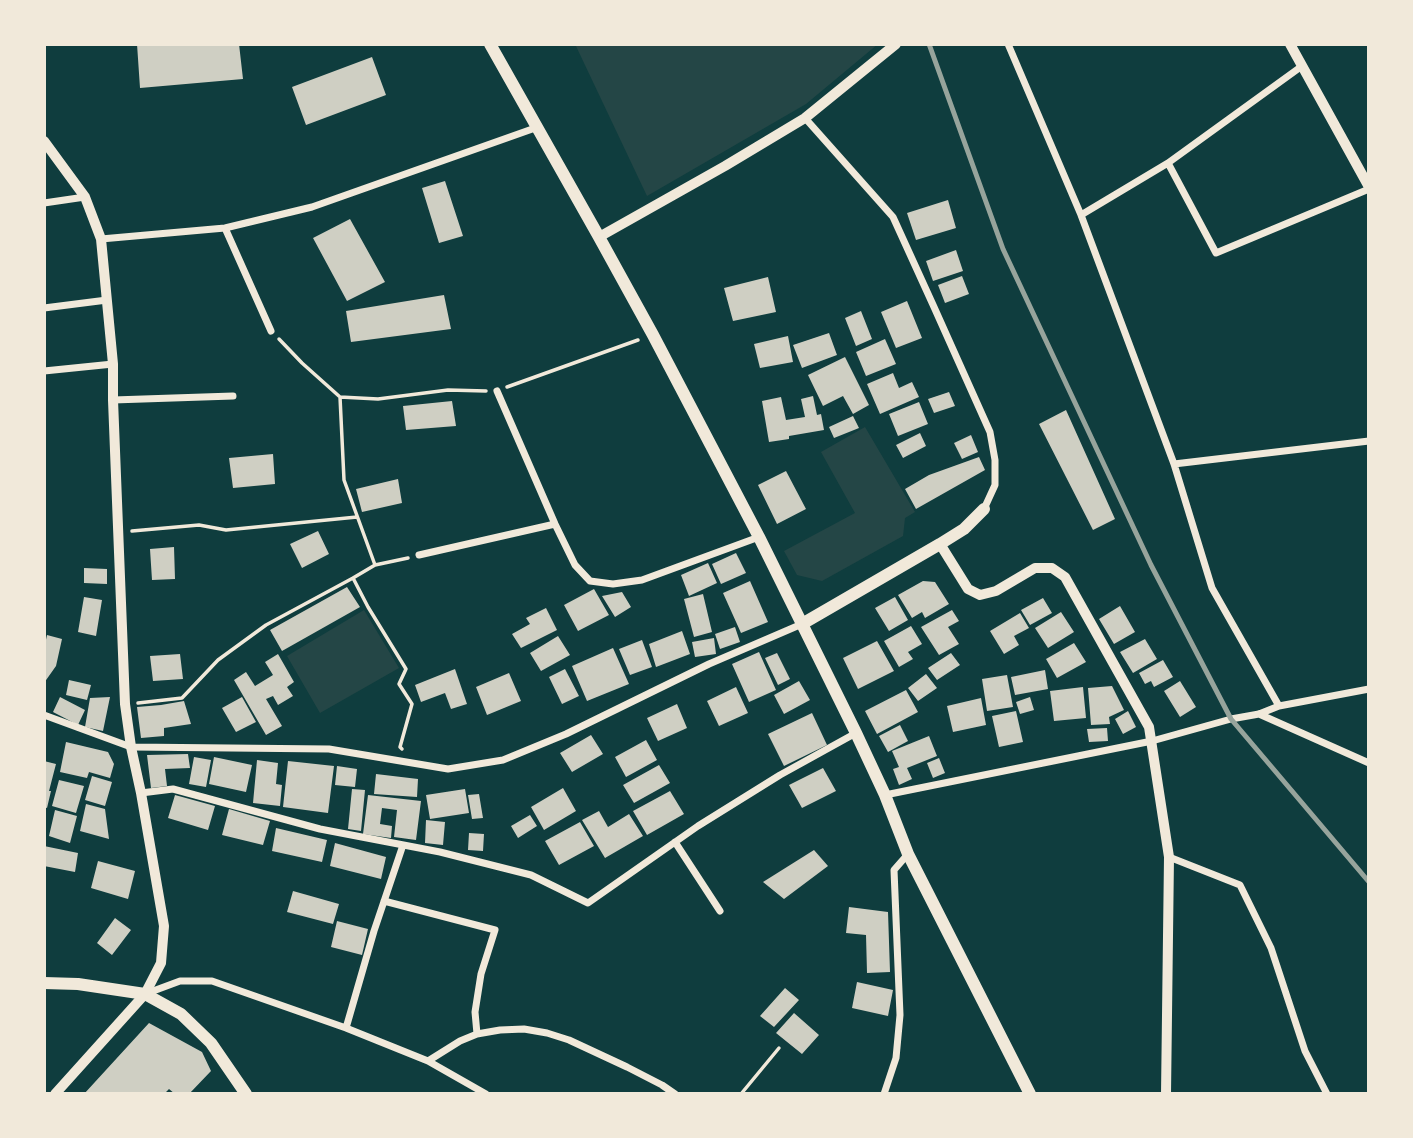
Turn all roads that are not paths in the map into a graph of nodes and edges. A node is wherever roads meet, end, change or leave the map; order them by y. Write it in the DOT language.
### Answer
graph roads {
  1 [pos="489,44"];
  2 [pos="896,44"];
  3 [pos="1008,44"];
  4 [pos="1290,44"];
  5 [pos="1302,66"];
  6 [pos="805,118"];
  7 [pos="538,127"];
  8 [pos="44,141"];
  9 [pos="1168,163"];
  10 [pos="1369,188"];
  11 [pos="85,197"];
  12 [pos="44,203"];
  13 [pos="1081,215"];
  14 [pos="225,228"];
  15 [pos="599,237"];
  16 [pos="101,239"];
  17 [pos="107,300"];
  18 [pos="44,308"];
  19 [pos="271,331"];
  20 [pos="113,364"];
  21 [pos="44,371"];
  22 [pos="497,391"];
  23 [pos="233,396"];
  24 [pos="113,400"];
  25 [pos="1369,441"];
  26 [pos="1174,464"];
  27 [pos="984,509"];
  28 [pos="555,524"];
  29 [pos="759,537"];
  30 [pos="940,544"];
  31 [pos="419,555"];
  32 [pos="803,624"];
  33 [pos="1369,689"];
  34 [pos="1279,706"];
  35 [pos="1259,714"];
  36 [pos="44,715"];
  37 [pos="856,733"];
  38 [pos="1152,740"];
  39 [pos="131,747"];
  40 [pos="1369,763"];
  41 [pos="141,793"];
  42 [pos="885,795"];
  43 [pos="675,842"];
  44 [pos="403,845"];
  45 [pos="908,854"];
  46 [pos="1169,857"];
  47 [pos="384,901"];
  48 [pos="720,911"];
  49 [pos="44,984"];
  50 [pos="145,995"];
  51 [pos="346,1028"];
  52 [pos="477,1034"];
  53 [pos="428,1061"];
  54 [pos="55,1094"];
  55 [pos="246,1094"];
  56 [pos="486,1094"];
  57 [pos="675,1094"];
  58 [pos="884,1094"];
  59 [pos="1030,1094"];
  60 [pos="1166,1094"];
  61 [pos="1327,1094"];
  1 -- 7 [label="main road"];
  2 -- 6 [label="street"];
  3 -- 13 [label="street"];
  4 -- 5 [label="street"];
  5 -- 9 [label="street"];
  5 -- 10 [label="street"];
  6 -- 15 [label="street"];
  6 -- 27 [label="street"];
  7 -- 14 [label="street"];
  7 -- 15 [label="main road"];
  8 -- 11 [label="street"];
  9 -- 10 [label="street"];
  9 -- 13 [label="street"];
  11 -- 12 [label="street"];
  11 -- 16 [label="street"];
  13 -- 26 [label="street"];
  14 -- 16 [label="street"];
  14 -- 19 [label="street"];
  15 -- 29 [label="main road"];
  16 -- 17 [label="street"];
  17 -- 18 [label="street"];
  17 -- 20 [label="street"];
  20 -- 21 [label="street"];
  20 -- 24 [label="street"];
  22 -- 28 [label="street"];
  23 -- 24 [label="street"];
  24 -- 39 [label="street"];
  25 -- 26 [label="street"];
  26 -- 34 [label="street"];
  27 -- 30 [label="main road"];
  28 -- 29 [label="street"];
  28 -- 31 [label="street"];
  29 -- 32 [label="main road"];
  30 -- 32 [label="main road"];
  30 -- 38 [label="street"];
  32 -- 37 [label="main road"];
  32 -- 39 [label="street"];
  33 -- 34 [label="street"];
  34 -- 35 [label="street"];
  35 -- 38 [label="street"];
  35 -- 40 [label="street"];
  36 -- 39 [label="street"];
  37 -- 42 [label="main road"];
  37 -- 43 [label="street"];
  38 -- 42 [label="street"];
  38 -- 46 [label="street"];
  39 -- 41 [label="street"];
  41 -- 44 [label="street"];
  41 -- 50 [label="street"];
  42 -- 45 [label="main road"];
  43 -- 44 [label="street"];
  43 -- 48 [label="street"];
  44 -- 47 [label="street"];
  45 -- 58 [label="street"];
  45 -- 59 [label="main road"];
  46 -- 60 [label="street"];
  46 -- 61 [label="street"];
  47 -- 51 [label="street"];
  47 -- 52 [label="street"];
  49 -- 50 [label="main road"];
  50 -- 51 [label="street"];
  50 -- 54 [label="street"];
  50 -- 55 [label="main road"];
  51 -- 53 [label="street"];
  52 -- 53 [label="street"];
  52 -- 57 [label="street"];
  53 -- 56 [label="street"];
}
